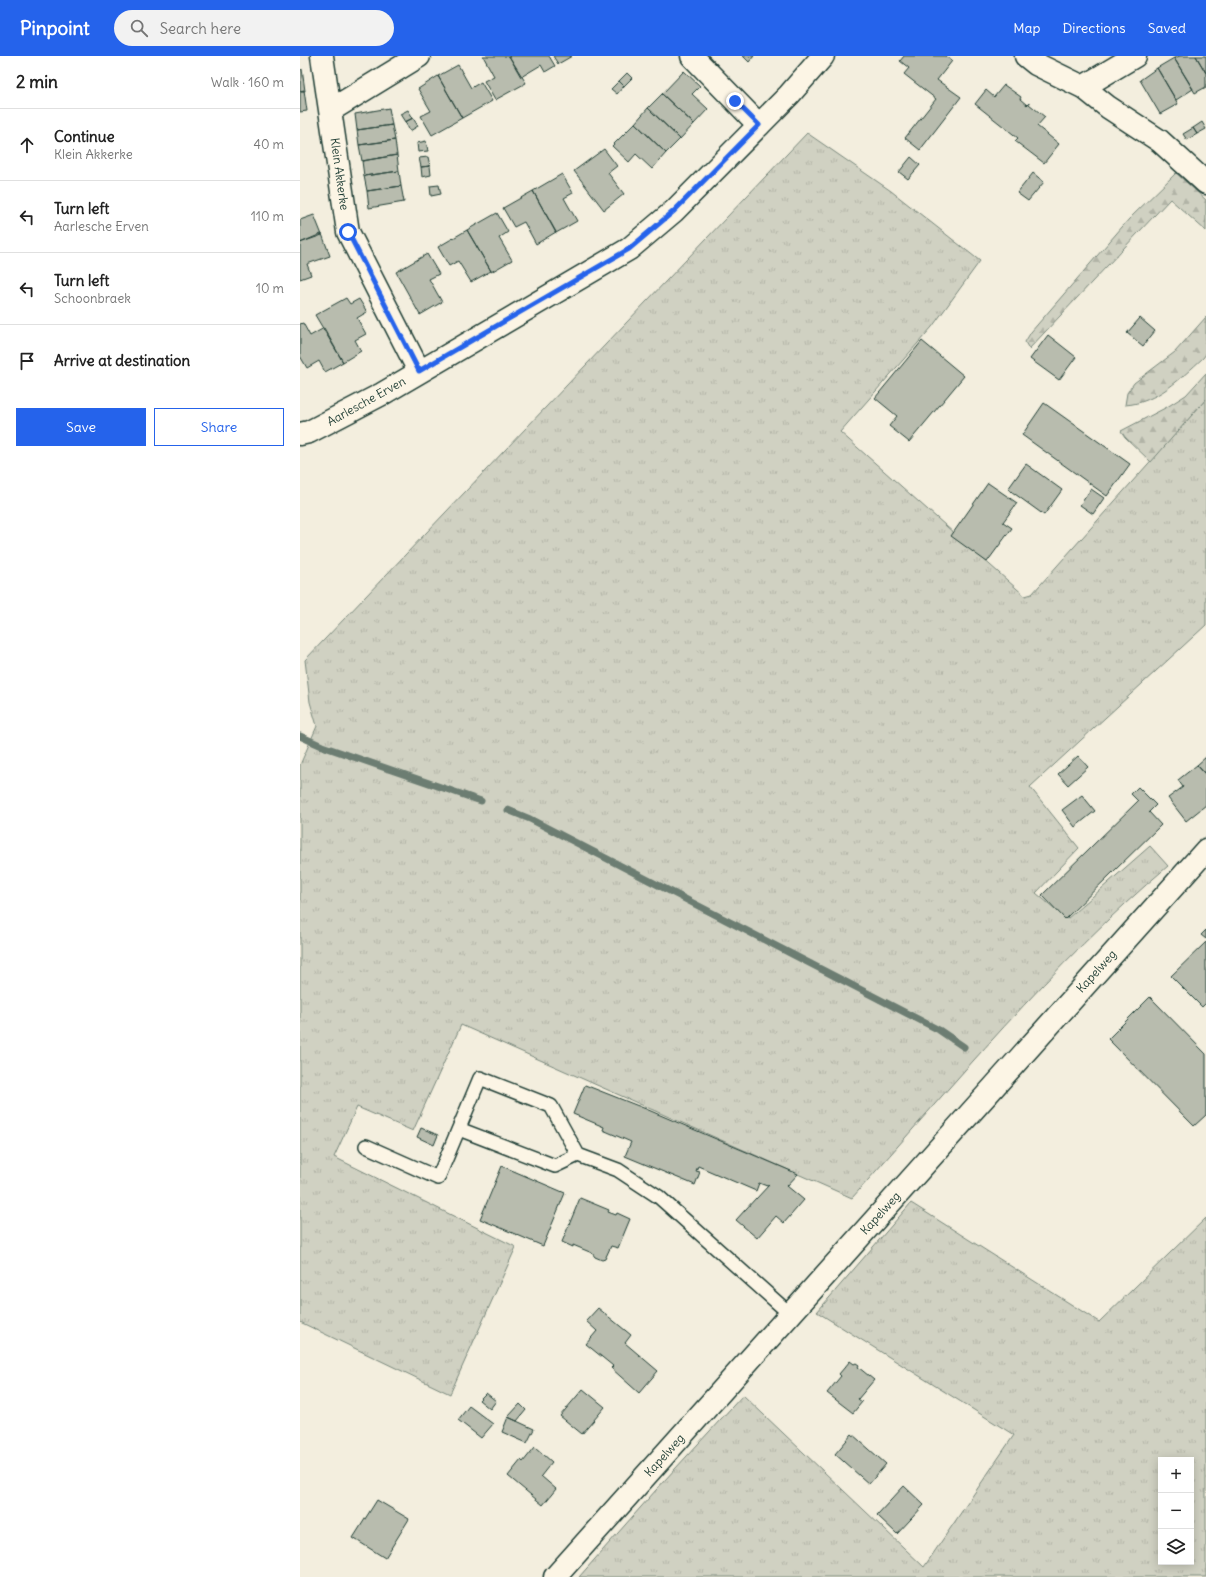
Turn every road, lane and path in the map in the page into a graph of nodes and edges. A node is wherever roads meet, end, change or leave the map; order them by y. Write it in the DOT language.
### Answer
graph roads {
  1 [pos="322,56"];
  2 [pos="419,56"];
  3 [pos="692,56"];
  4 [pos="823,56"];
  5 [pos="1026,56"];
  6 [pos="1122,59"];
  7 [pos="1083,87"];
  8 [pos="331,110"];
  9 [pos="759,125"];
  10 [pos="1206,183"];
  11 [pos="419,371"];
  12 [pos="300,434"];
  13 [pos="1206,850"];
  14 [pos="459,1129"];
  15 [pos="366,1146"];
  16 [pos="578,1155"];
  17 [pos="790,1314"];
  18 [pos="555,1577"];
  1 -- 8 [label="street, Klein Akkerke"];
  2 -- 8 [label="street"];
  3 -- 9 [label="street"];
  4 -- 9 [label="street, Aarlesche Erven"];
  5 -- 7 [label="street"];
  6 -- 7 [label="street"];
  7 -- 10 [label="street"];
  8 -- 11 [label="street, Klein Akkerke"];
  9 -- 11 [label="street, Aarlesche Erven"];
  11 -- 12 [label="street, Aarlesche Erven"];
  13 -- 17 [label="street, Kapelweg"];
  14 -- 15 [label="lane"];
  14 -- 16 [label="lane"];
  14 -- 16 [label="lane"];
  16 -- 17 [label="lane"];
  17 -- 18 [label="street, Kapelweg"];
}
